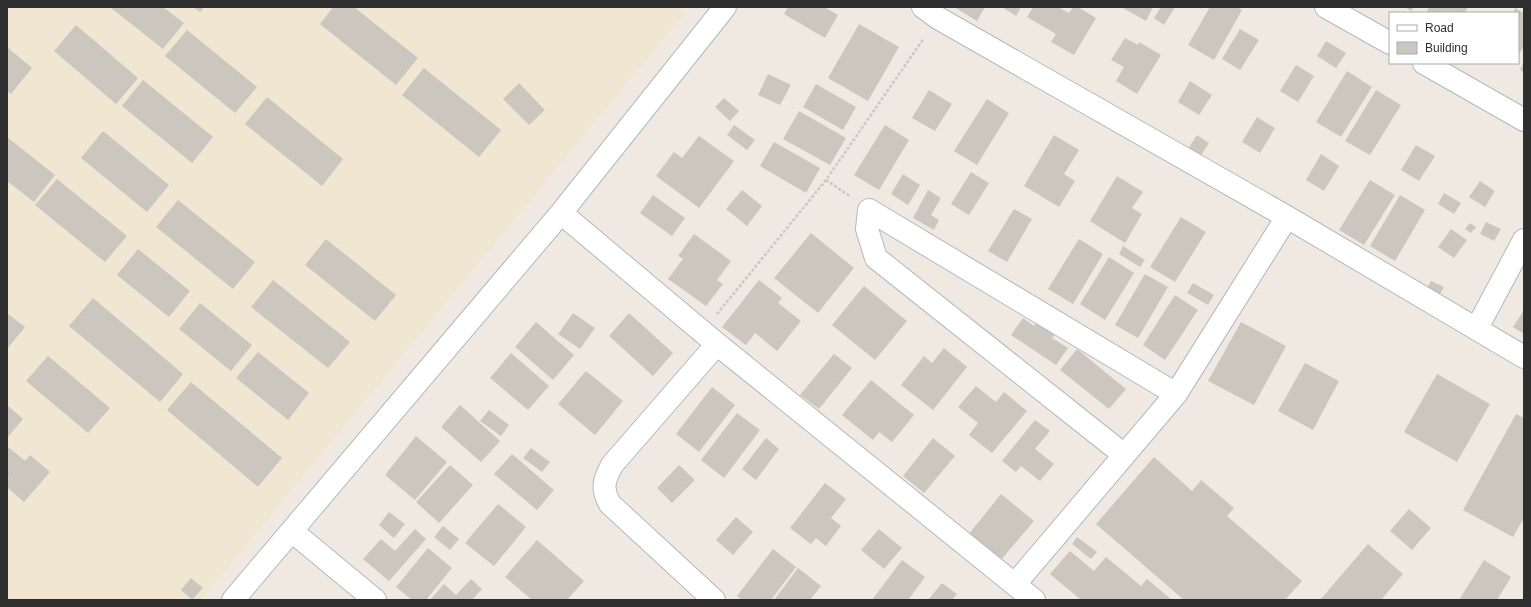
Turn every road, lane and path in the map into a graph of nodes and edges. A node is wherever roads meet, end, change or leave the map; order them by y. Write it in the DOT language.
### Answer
graph roads {
  1 [pos="725,7"];
  2 [pos="1326,7"];
  3 [pos="931,12"];
  4 [pos="1389,43"];
  5 [pos="1426,64"];
  6 [pos="1524,120"];
  7 [pos="826,180"];
  8 [pos="869,210"];
  9 [pos="561,213"];
  10 [pos="1287,217"];
  11 [pos="1524,240"];
  12 [pos="1477,328"];
  13 [pos="710,338"];
  14 [pos="1524,357"];
  15 [pos="1176,394"];
  16 [pos="1123,454"];
  17 [pos="293,532"];
  18 [pos="1014,584"];
  19 [pos="233,600"];
  20 [pos="375,600"];
  21 [pos="714,600"];
  22 [pos="1034,600"];
  1 -- 9 [label="street"];
  2 -- 4 [label="street"];
  3 -- 7 [label="path"];
  3 -- 10 [label="street"];
  5 -- 6 [label="street"];
  7 -- 8 [label="path"];
  7 -- 13 [label="path"];
  8 -- 15 [label="street"];
  8 -- 16 [label="street"];
  9 -- 13 [label="street"];
  9 -- 17 [label="street"];
  10 -- 12 [label="street"];
  10 -- 15 [label="street"];
  11 -- 12 [label="street"];
  12 -- 14 [label="street"];
  13 -- 18 [label="street"];
  13 -- 21 [label="street"];
  15 -- 16 [label="street"];
  16 -- 18 [label="street"];
  17 -- 19 [label="street"];
  17 -- 20 [label="street"];
  18 -- 22 [label="street"];
}
